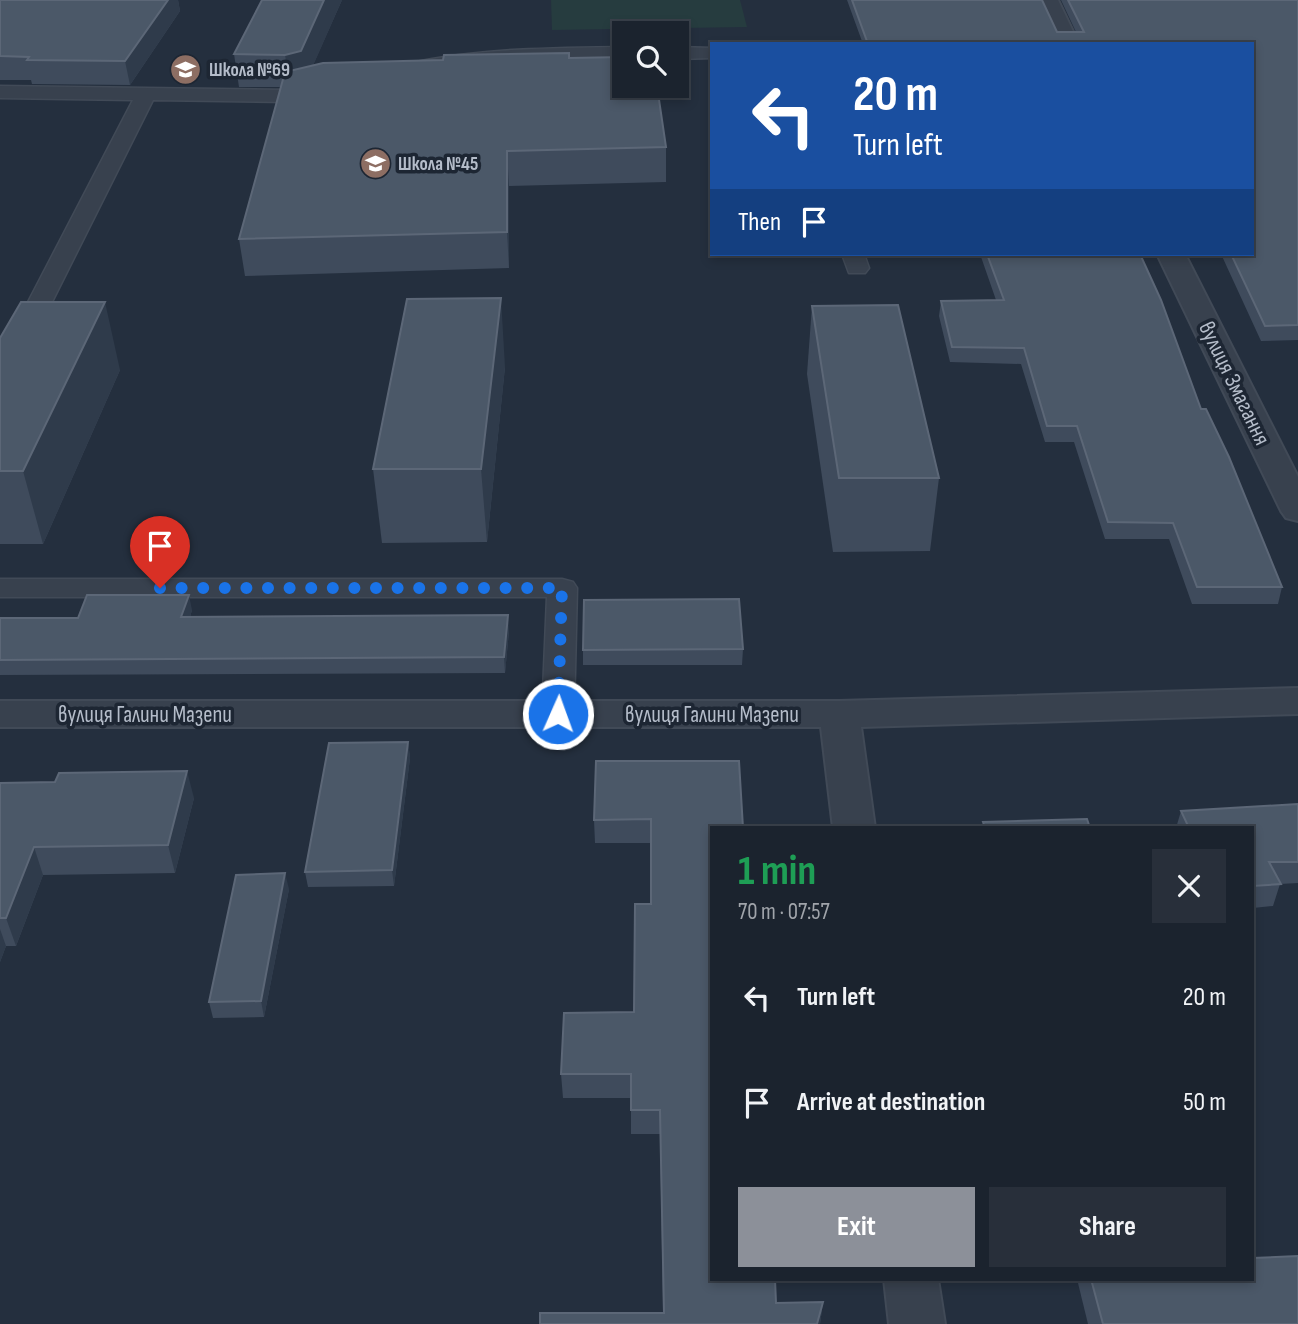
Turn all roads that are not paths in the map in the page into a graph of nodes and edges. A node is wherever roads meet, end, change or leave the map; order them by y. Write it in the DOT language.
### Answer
graph roads {
  1 [pos="1047,0"];
  2 [pos="1067,42"];
  3 [pos="710,52"];
  4 [pos="612,53"];
  5 [pos="689,53"];
  6 [pos="384,75"];
  7 [pos="331,88"];
  8 [pos="0,92"];
  9 [pos="146,94"];
  10 [pos="1172,256"];
  11 [pos="0,380"];
  12 [pos="1298,511"];
  13 [pos="0,588"];
  14 [pos="1298,701"];
  15 [pos="0,714"];
  16 [pos="558,714"];
  17 [pos="839,714"];
  18 [pos="853,826"];
  19 [pos="911,1281"];
  20 [pos="917,1324"];
  1 -- 2 [label="street"];
  3 -- 5 [label="lane"];
  4 -- 6 [label="lane"];
  7 -- 9 [label="lane"];
  8 -- 9 [label="lane"];
  9 -- 11 [label="lane"];
  10 -- 12 [label="street, вулиця Змагання"];
  13 -- 16 [label="lane"];
  14 -- 17 [label="street, вулиця Галини Мазепи"];
  15 -- 16 [label="street, вулиця Галини Мазепи"];
  16 -- 17 [label="street, вулиця Галини Мазепи"];
  17 -- 18 [label="street"];
  19 -- 20 [label="street"];
}
